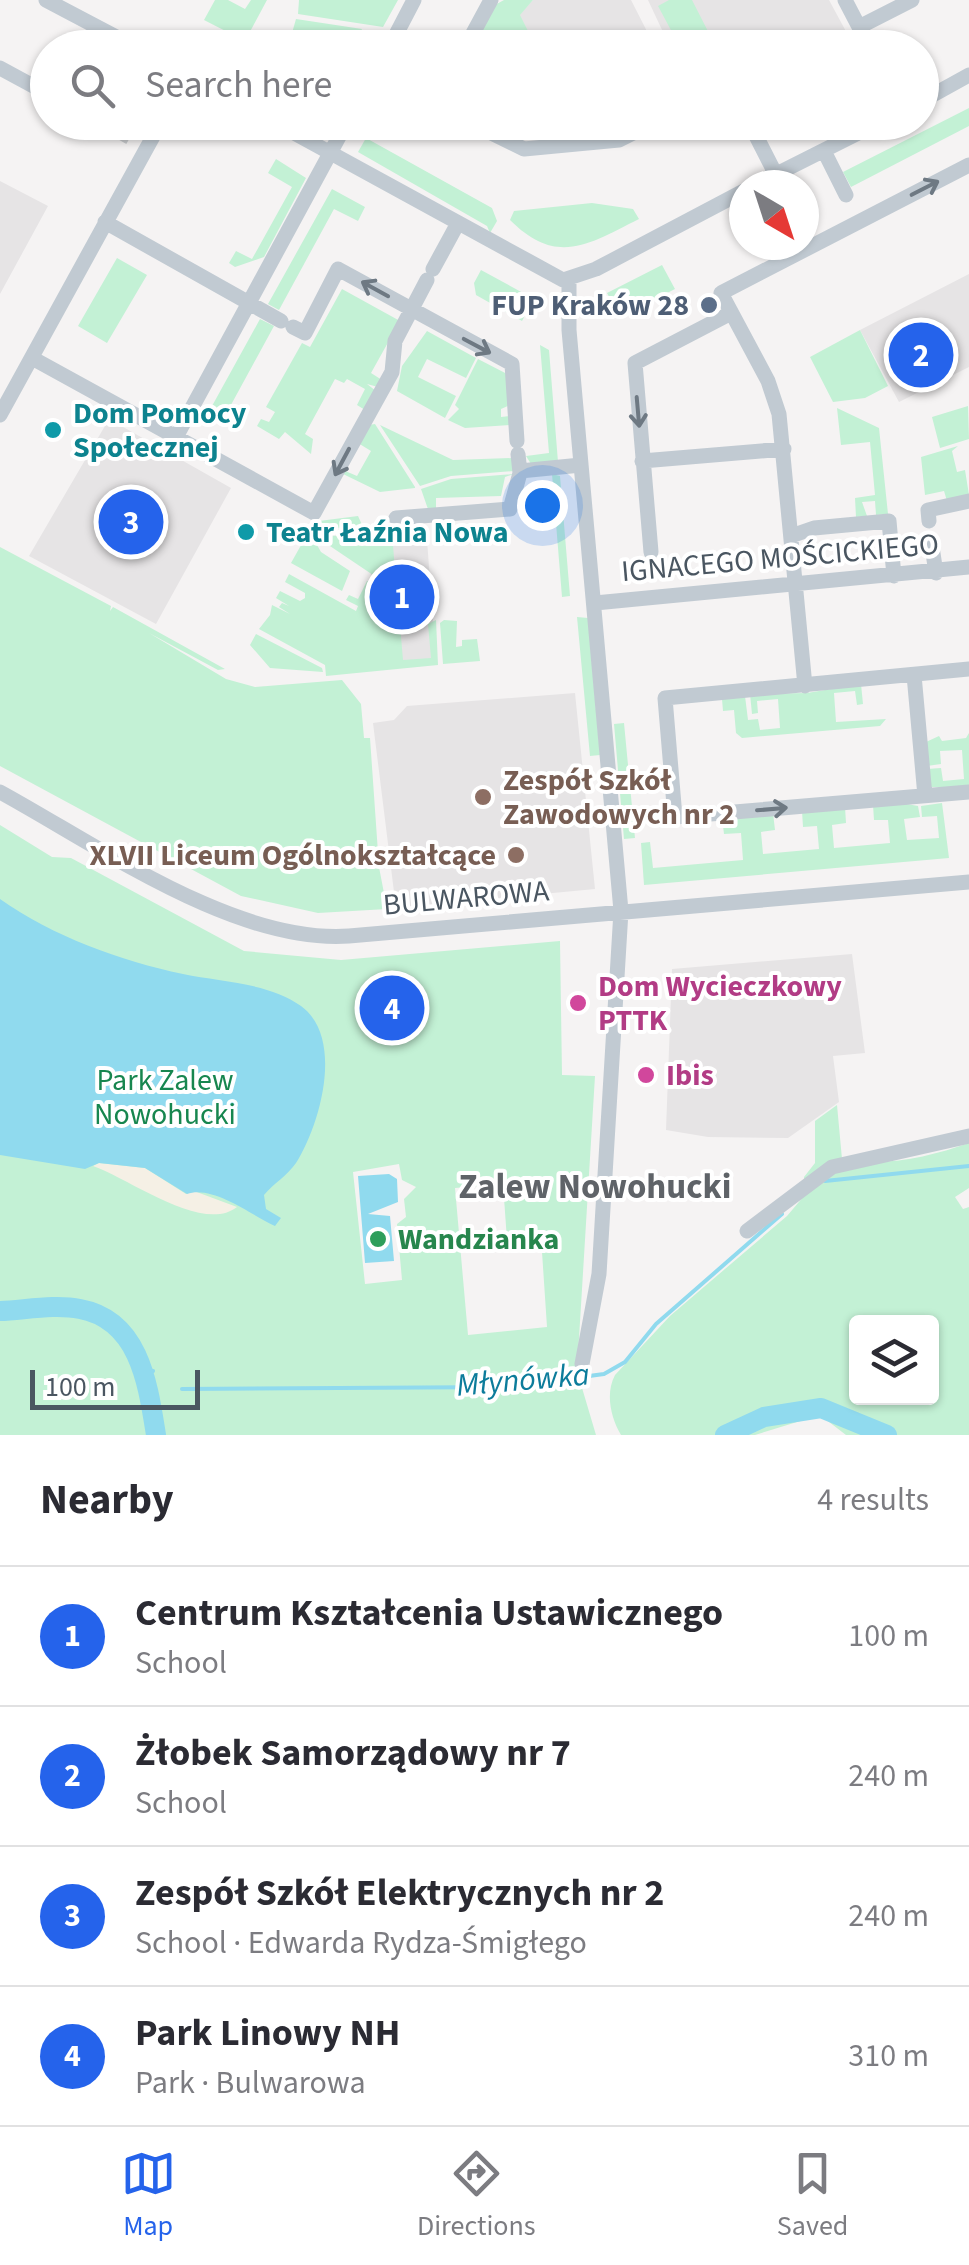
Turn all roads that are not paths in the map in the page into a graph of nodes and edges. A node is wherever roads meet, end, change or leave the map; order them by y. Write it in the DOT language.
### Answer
graph roads {
  1 [pos="46,0"];
  2 [pos="414,0"];
  3 [pos="491,0"];
  4 [pos="845,0"];
  5 [pos="912,0"];
  6 [pos="859,27"];
  7 [pos="103,30"];
  8 [pos="398,30"];
  9 [pos="475,30"];
  10 [pos="861,30"];
  11 [pos="0,68"];
  12 [pos="969,75"];
  13 [pos="30,84"];
  14 [pos="939,92"];
  15 [pos="135,140"];
  16 [pos="151,140"];
  17 [pos="305,140"];
  18 [pos="338,140"];
  19 [pos="507,140"];
  20 [pos="618,140"];
  21 [pos="758,140"];
  22 [pos="846,140"];
  23 [pos="148,147"];
  24 [pos="824,152"];
  25 [pos="330,155"];
  26 [pos="969,166"];
  27 [pos="773,170"];
  28 [pos="786,170"];
  29 [pos="729,199"];
  30 [pos="105,222"];
  31 [pos="860,222"];
  32 [pos="458,223"];
  33 [pos="569,279"];
  34 [pos="250,302"];
  35 [pos="411,311"];
  36 [pos="731,313"];
  37 [pos="32,358"];
  38 [pos="0,415"];
  39 [pos="175,439"];
  40 [pos="784,449"];
  41 [pos="518,455"];
  42 [pos="642,462"];
  43 [pos="581,465"];
  44 [pos="969,501"];
  45 [pos="396,518"];
  46 [pos="928,521"];
  47 [pos="792,536"];
  48 [pos="931,540"];
  49 [pos="651,552"];
  50 [pos="969,567"];
  51 [pos="936,573"];
  52 [pos="894,576"];
  53 [pos="796,585"];
  54 [pos="595,603"];
  55 [pos="969,669"];
  56 [pos="914,675"];
  57 [pos="805,686"];
  58 [pos="0,792"];
  59 [pos="969,792"];
  60 [pos="925,796"];
  61 [pos="969,882"];
  62 [pos="621,911"];
  63 [pos="969,1136"];
  64 [pos="746,1230"];
  65 [pos="582,1364"];
  1 -- 7 [label="street"];
  2 -- 8 [label="street"];
  3 -- 9 [label="street"];
  4 -- 6 [label="street"];
  5 -- 6 [label="street"];
  6 -- 10 [label="street"];
  11 -- 13 [label="street"];
  12 -- 14 [label="street"];
  15 -- 23 [label="street"];
  16 -- 23 [label="street"];
  17 -- 25 [label="street"];
  18 -- 25 [label="street"];
  19 -- 20 [label="street"];
  21 -- 27 [label="street"];
  22 -- 24 [label="street"];
  23 -- 30 [label="street"];
  24 -- 28 [label="street"];
  24 -- 31 [label="street"];
  25 -- 32 [label="street"];
  25 -- 34 [label="street"];
  31 -- 26 [label="street, one-way"];
  29 -- 33 [label="street"];
  30 -- 34 [label="street"];
  30 -- 37 [label="street"];
  31 -- 36 [label="street"];
  32 -- 33 [label="street"];
  32 -- 35 [label="street"];
  33 -- 43 [label="street"];
  35 -- 34 [label="street, one-way"];
  34 -- 39 [label="street"];
  35 -- 39 [label="street, one-way"];
  35 -- 41 [label="street, one-way"];
  36 -- 40 [label="street"];
  36 -- 42 [label="street, one-way"];
  37 -- 38 [label="street"];
  37 -- 39 [label="street"];
  40 -- 42 [label="street"];
  40 -- 47 [label="street"];
  41 -- 43 [label="street"];
  41 -- 45 [label="street"];
  42 -- 49 [label="street"];
  43 -- 54 [label="street"];
  44 -- 46 [label="street"];
  47 -- 52 [label="street"];
  47 -- 53 [label="street"];
  48 -- 51 [label="street"];
  50 -- 51 [label="street, IGNACEGO MOŚCICKIEGO"];
  51 -- 52 [label="street, IGNACEGO MOŚCICKIEGO"];
  52 -- 53 [label="street, IGNACEGO MOŚCICKIEGO"];
  53 -- 54 [label="street, IGNACEGO MOŚCICKIEGO"];
  53 -- 57 [label="street"];
  54 -- 62 [label="street"];
  55 -- 56 [label="street"];
  56 -- 57 [label="street"];
  56 -- 60 [label="street"];
  57 -- 60 [label="street, one-way"];
  58 -- 62 [label="street, BULWAROWA"];
  59 -- 60 [label="street"];
  61 -- 62 [label="street, BULWAROWA"];
  62 -- 65 [label="street"];
  63 -- 64 [label="street"];
}
